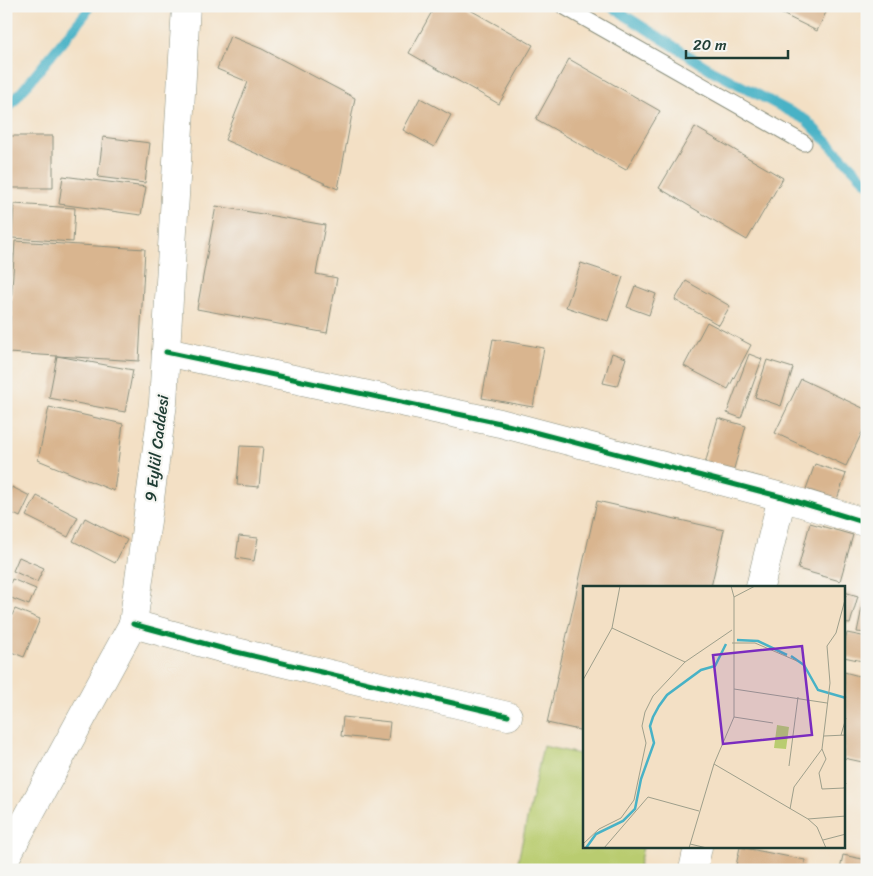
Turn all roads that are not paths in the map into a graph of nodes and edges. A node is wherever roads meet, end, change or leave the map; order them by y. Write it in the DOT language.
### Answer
graph roads {
  1 [pos="186,6"];
  2 [pos="563,6"];
  3 [pos="804,144"];
  4 [pos="166,352"];
  5 [pos="782,497"];
  6 [pos="867,523"];
  7 [pos="760,586"];
  8 [pos="133,624"];
  9 [pos="508,716"];
  10 [pos="698,848"];
  11 [pos="6,857"];
  12 [pos="693,870"];
  1 -- 4 [label="street, 9 Eylül Caddesi"];
  2 -- 3 [label="lane"];
  4 -- 5 [label="street"];
  4 -- 8 [label="street, 9 Eylül Caddesi"];
  5 -- 6 [label="street"];
  5 -- 7 [label="street"];
  8 -- 9 [label="street"];
  8 -- 11 [label="street, 9 Eylül Caddesi"];
  10 -- 12 [label="street"];
}
